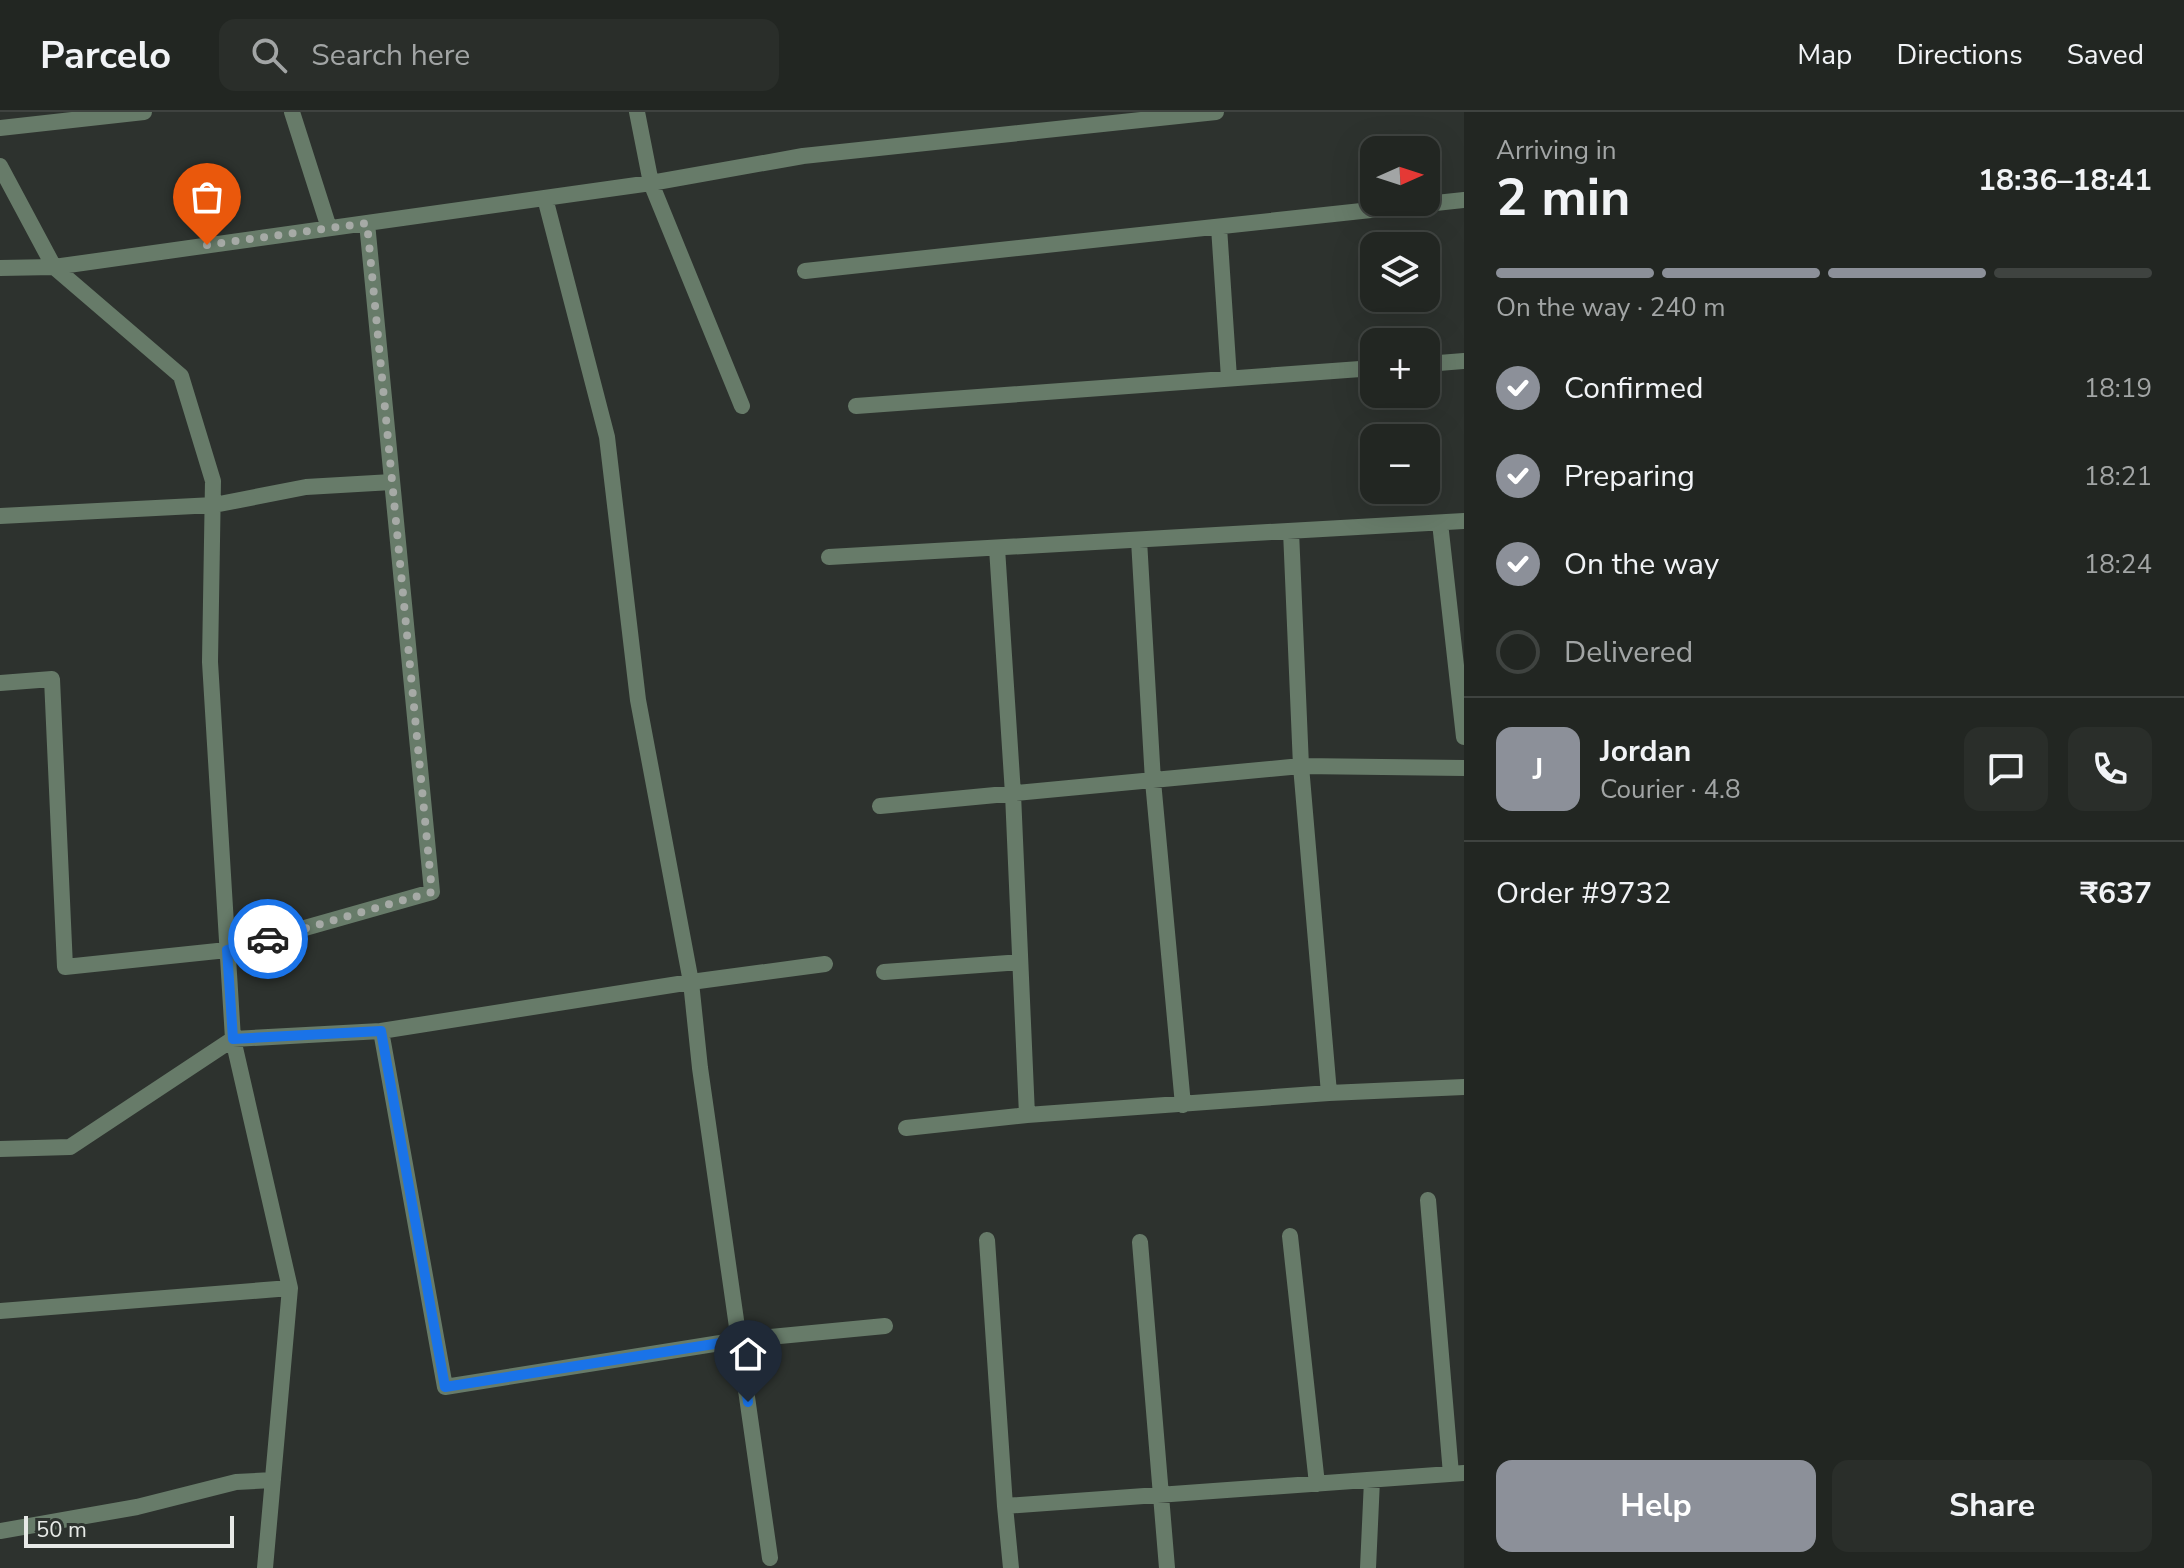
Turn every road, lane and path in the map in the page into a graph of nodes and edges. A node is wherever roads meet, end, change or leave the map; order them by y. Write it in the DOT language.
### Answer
graph roads {
  1 [pos="144,112"];
  2 [pos="292,112"];
  3 [pos="637,112"];
  4 [pos="1216,112"];
  5 [pos="0,128"];
  6 [pos="0,166"];
  7 [pos="651,183"];
  8 [pos="545,198"];
  9 [pos="1464,200"];
  10 [pos="367,223"];
  11 [pos="1219,227"];
  12 [pos="329,228"];
  13 [pos="54,267"];
  14 [pos="0,268"];
  15 [pos="805,271"];
  16 [pos="1464,361"];
  17 [pos="1440,363"];
  18 [pos="1360,369"];
  19 [pos="1229,378"];
  20 [pos="742,406"];
  21 [pos="856,406"];
  22 [pos="392,482"];
  23 [pos="214,505"];
  24 [pos="0,516"];
  25 [pos="1464,521"];
  26 [pos="1440,523"];
  27 [pos="1291,531"];
  28 [pos="1139,540"];
  29 [pos="997,548"];
  30 [pos="829,557"];
  31 [pos="0,683"];
  32 [pos="1464,737"];
  33 [pos="1301,766"];
  34 [pos="1464,768"];
  35 [pos="1153,781"];
  36 [pos="1013,794"];
  37 [pos="880,806"];
  38 [pos="227,950"];
  39 [pos="1020,962"];
  40 [pos="825,964"];
  41 [pos="884,972"];
  42 [pos="691,982"];
  43 [pos="381,1031"];
  44 [pos="233,1039"];
  45 [pos="1464,1087"];
  46 [pos="1329,1093"];
  47 [pos="1183,1105"];
  48 [pos="1027,1115"];
  49 [pos="906,1128"];
  50 [pos="0,1149"];
  51 [pos="1428,1200"];
  52 [pos="1290,1236"];
  53 [pos="987,1240"];
  54 [pos="1140,1242"];
  55 [pos="290,1288"];
  56 [pos="0,1311"];
  57 [pos="885,1326"];
  58 [pos="739,1340"];
  59 [pos="1458,1474"];
  60 [pos="273,1480"];
  61 [pos="1372,1480"];
  62 [pos="1317,1484"];
  63 [pos="1162,1495"];
  64 [pos="1005,1506"];
  65 [pos="0,1531"];
  66 [pos="770,1558"];
  67 [pos="265,1568"];
  68 [pos="1011,1568"];
  69 [pos="1167,1568"];
  70 [pos="1368,1568"];
  1 -- 5 [label="street"];
  2 -- 12 [label="street"];
  3 -- 7 [label="street"];
  4 -- 7 [label="street"];
  6 -- 13 [label="street"];
  7 -- 8 [label="street"];
  7 -- 20 [label="street"];
  8 -- 10 [label="street"];
  8 -- 42 [label="street"];
  9 -- 11 [label="street"];
  10 -- 12 [label="street"];
  10 -- 22 [label="street"];
  11 -- 15 [label="street"];
  11 -- 19 [label="street"];
  12 -- 13 [label="street"];
  13 -- 14 [label="street"];
  13 -- 23 [label="street"];
  16 -- 17 [label="street"];
  18 -- 19 [label="street"];
  19 -- 21 [label="street"];
  22 -- 23 [label="street"];
  22 -- 38 [label="street"];
  23 -- 24 [label="street"];
  23 -- 38 [label="street"];
  25 -- 26 [label="street"];
  26 -- 27 [label="street"];
  26 -- 32 [label="street"];
  27 -- 28 [label="street"];
  27 -- 33 [label="street"];
  28 -- 29 [label="street"];
  28 -- 35 [label="street"];
  29 -- 30 [label="street"];
  29 -- 36 [label="street"];
  31 -- 38 [label="street"];
  33 -- 34 [label="street"];
  33 -- 35 [label="street"];
  33 -- 46 [label="street"];
  35 -- 36 [label="street"];
  35 -- 47 [label="street"];
  36 -- 37 [label="street"];
  36 -- 39 [label="street"];
  38 -- 44 [label="street"];
  39 -- 41 [label="street"];
  39 -- 48 [label="street"];
  40 -- 42 [label="street"];
  42 -- 43 [label="street"];
  42 -- 58 [label="street"];
  43 -- 44 [label="street"];
  43 -- 58 [label="street"];
  44 -- 50 [label="street"];
  44 -- 55 [label="street"];
  45 -- 46 [label="street"];
  46 -- 47 [label="street"];
  47 -- 48 [label="street"];
  48 -- 49 [label="street"];
  51 -- 59 [label="street"];
  52 -- 62 [label="street"];
  53 -- 64 [label="street"];
  54 -- 63 [label="street"];
  55 -- 56 [label="street"];
  55 -- 60 [label="street"];
  57 -- 58 [label="street"];
  58 -- 66 [label="street"];
  59 -- 61 [label="street"];
  60 -- 65 [label="street"];
  60 -- 67 [label="street"];
  61 -- 62 [label="street"];
  61 -- 70 [label="street"];
  62 -- 63 [label="street"];
  63 -- 64 [label="street"];
  63 -- 69 [label="street"];
  64 -- 68 [label="street"];
}
